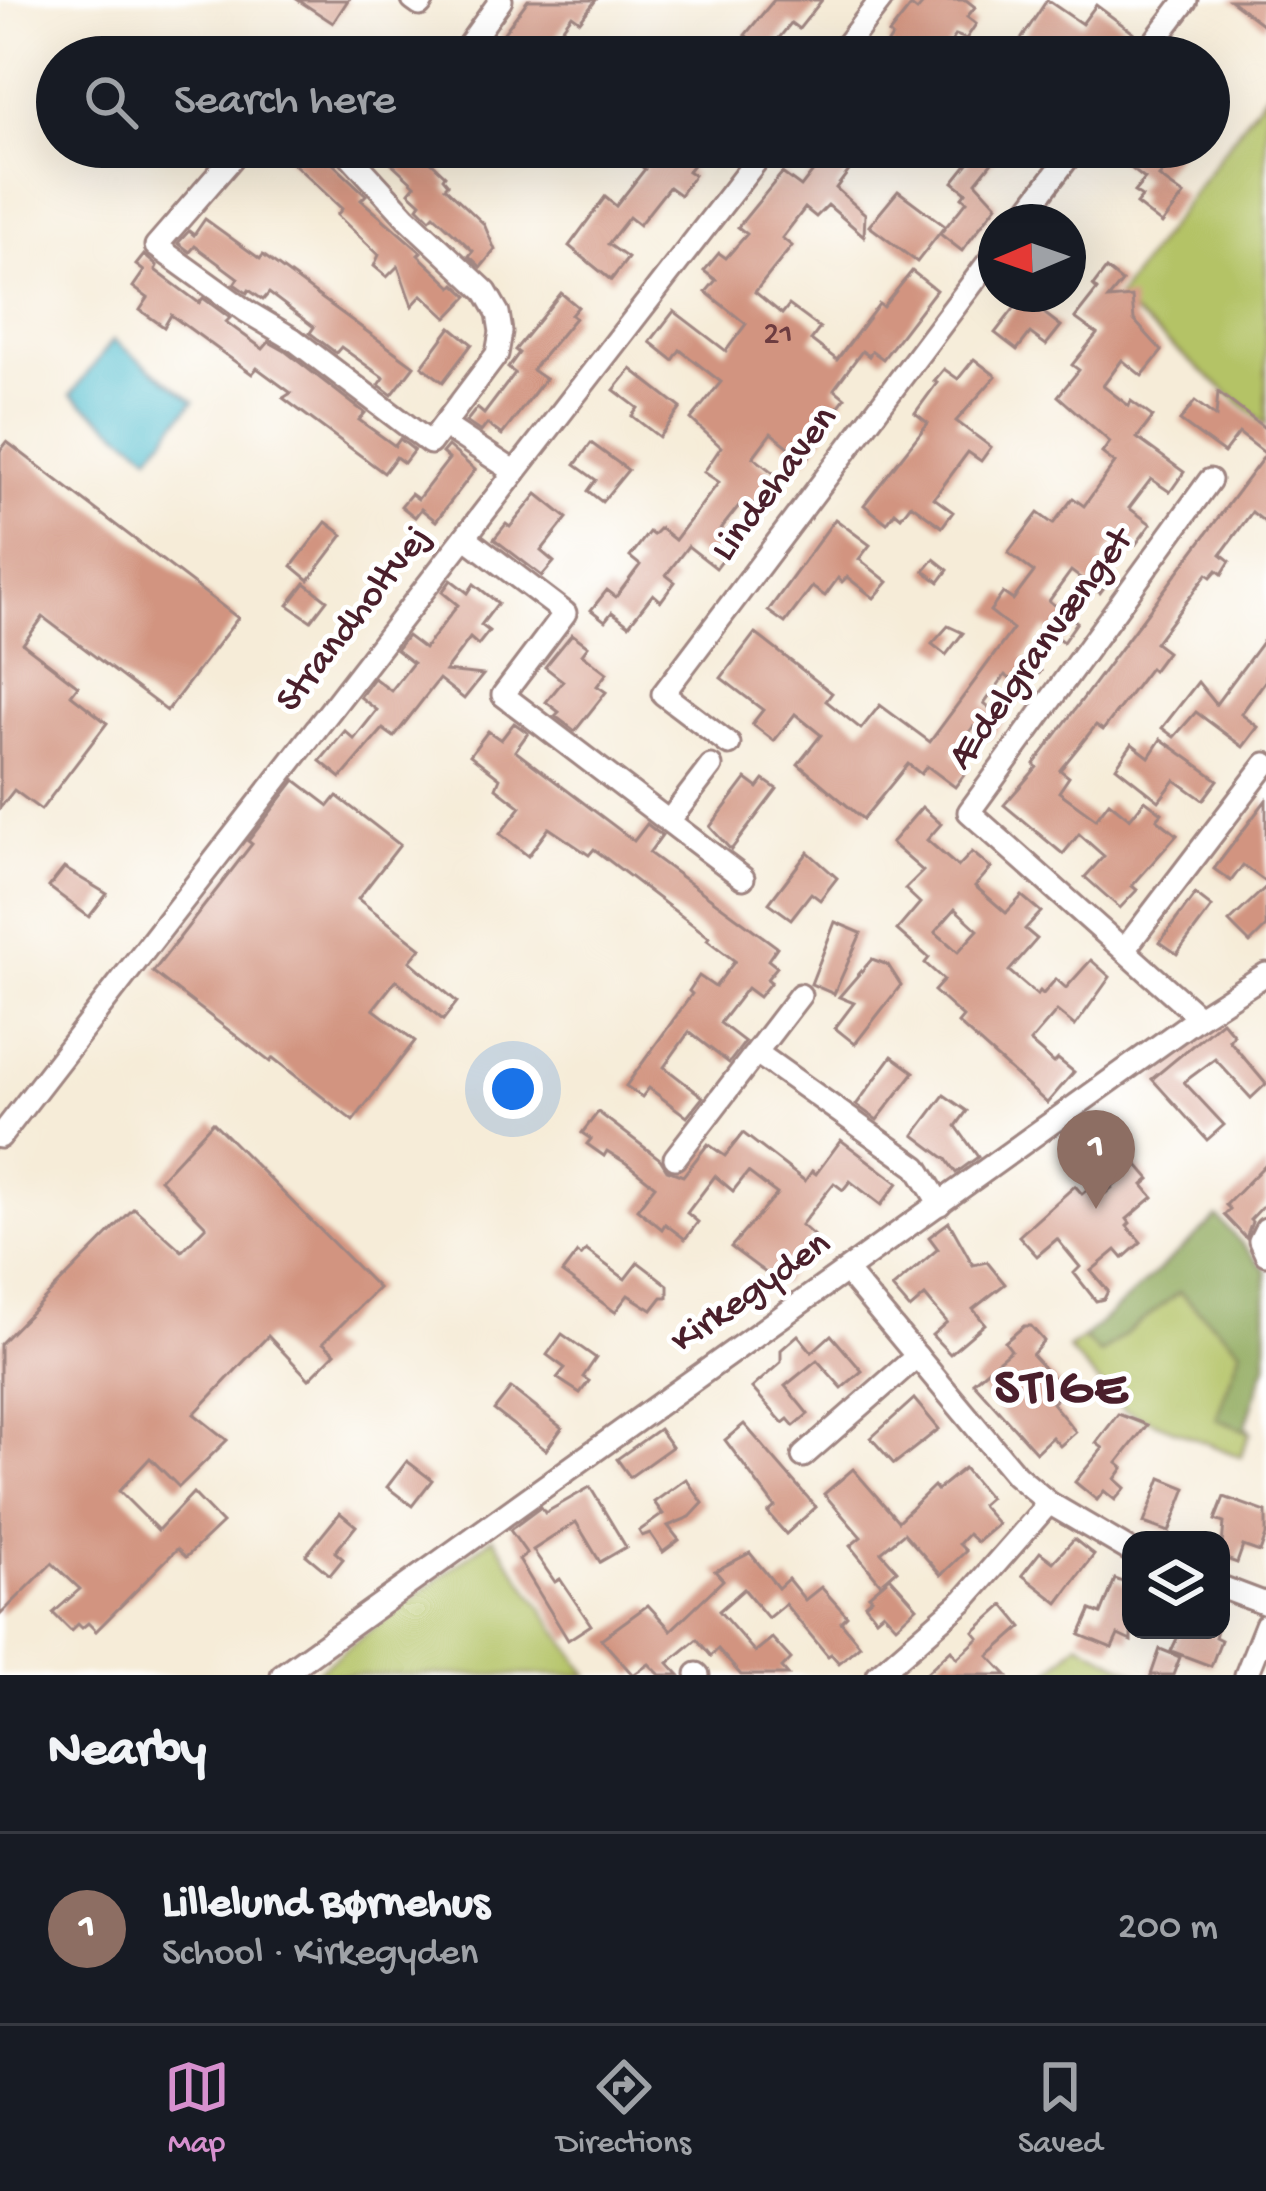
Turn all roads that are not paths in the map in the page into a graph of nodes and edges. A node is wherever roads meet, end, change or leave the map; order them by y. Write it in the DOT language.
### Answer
graph roads {
  1 [pos="413,0"];
  2 [pos="423,0"];
  3 [pos="501,0"];
  4 [pos="881,0"];
  5 [pos="1186,0"];
  6 [pos="475,36"];
  7 [pos="853,36"];
  8 [pos="1159,36"];
  9 [pos="224,168"];
  10 [pos="361,168"];
  11 [pos="751,168"];
  12 [pos="1060,168"];
  13 [pos="1033,204"];
  14 [pos="978,277"];
  15 [pos="445,426"];
  16 [pos="515,472"];
  17 [pos="1210,481"];
  18 [pos="465,537"];
  19 [pos="729,744"];
  20 [pos="1266,764"];
  21 [pos="711,766"];
  22 [pos="669,820"];
  23 [pos="743,878"];
  24 [pos="1124,950"];
  25 [pos="1266,974"];
  26 [pos="800,995"];
  27 [pos="1199,1017"];
  28 [pos="757,1053"];
  29 [pos="0,1137"];
  30 [pos="676,1157"];
  31 [pos="940,1204"];
  32 [pos="1266,1229"];
  33 [pos="1266,1254"];
  34 [pos="846,1271"];
  35 [pos="917,1356"];
  36 [pos="803,1456"];
  37 [pos="1049,1503"];
  38 [pos="1122,1546"];
  39 [pos="1230,1590"];
  40 [pos="1266,1604"];
  41 [pos="1266,1625"];
  42 [pos="282,1675"];
  43 [pos="878,1675"];
  44 [pos="1246,1675"];
  1 -- 2 [label="street"];
  3 -- 6 [label="street"];
  4 -- 7 [label="street"];
  5 -- 8 [label="street"];
  9 -- 15 [label="street"];
  10 -- 15 [label="street"];
  11 -- 16 [label="street, Strandholtvej"];
  12 -- 13 [label="street"];
  14 -- 19 [label="street, Lindehaven"];
  15 -- 16 [label="street"];
  16 -- 18 [label="street, Strandholtvej"];
  17 -- 24 [label="street, Ædelgranvænget"];
  18 -- 22 [label="street"];
  18 -- 29 [label="street, Strandholtvej"];
  20 -- 24 [label="street"];
  21 -- 22 [label="street"];
  22 -- 23 [label="street"];
  24 -- 27 [label="street, Ædelgranvænget"];
  25 -- 27 [label="street, Kirkegyden"];
  26 -- 28 [label="street"];
  27 -- 31 [label="street, Kirkegyden"];
  28 -- 30 [label="street"];
  28 -- 31 [label="street"];
  31 -- 34 [label="street, Kirkegyden"];
  32 -- 33 [label="street"];
  34 -- 35 [label="street"];
  34 -- 42 [label="street, Kirkegyden"];
  35 -- 36 [label="street"];
  35 -- 37 [label="street"];
  37 -- 38 [label="street"];
  37 -- 43 [label="street"];
  39 -- 40 [label="street"];
  41 -- 44 [label="street"];
}
